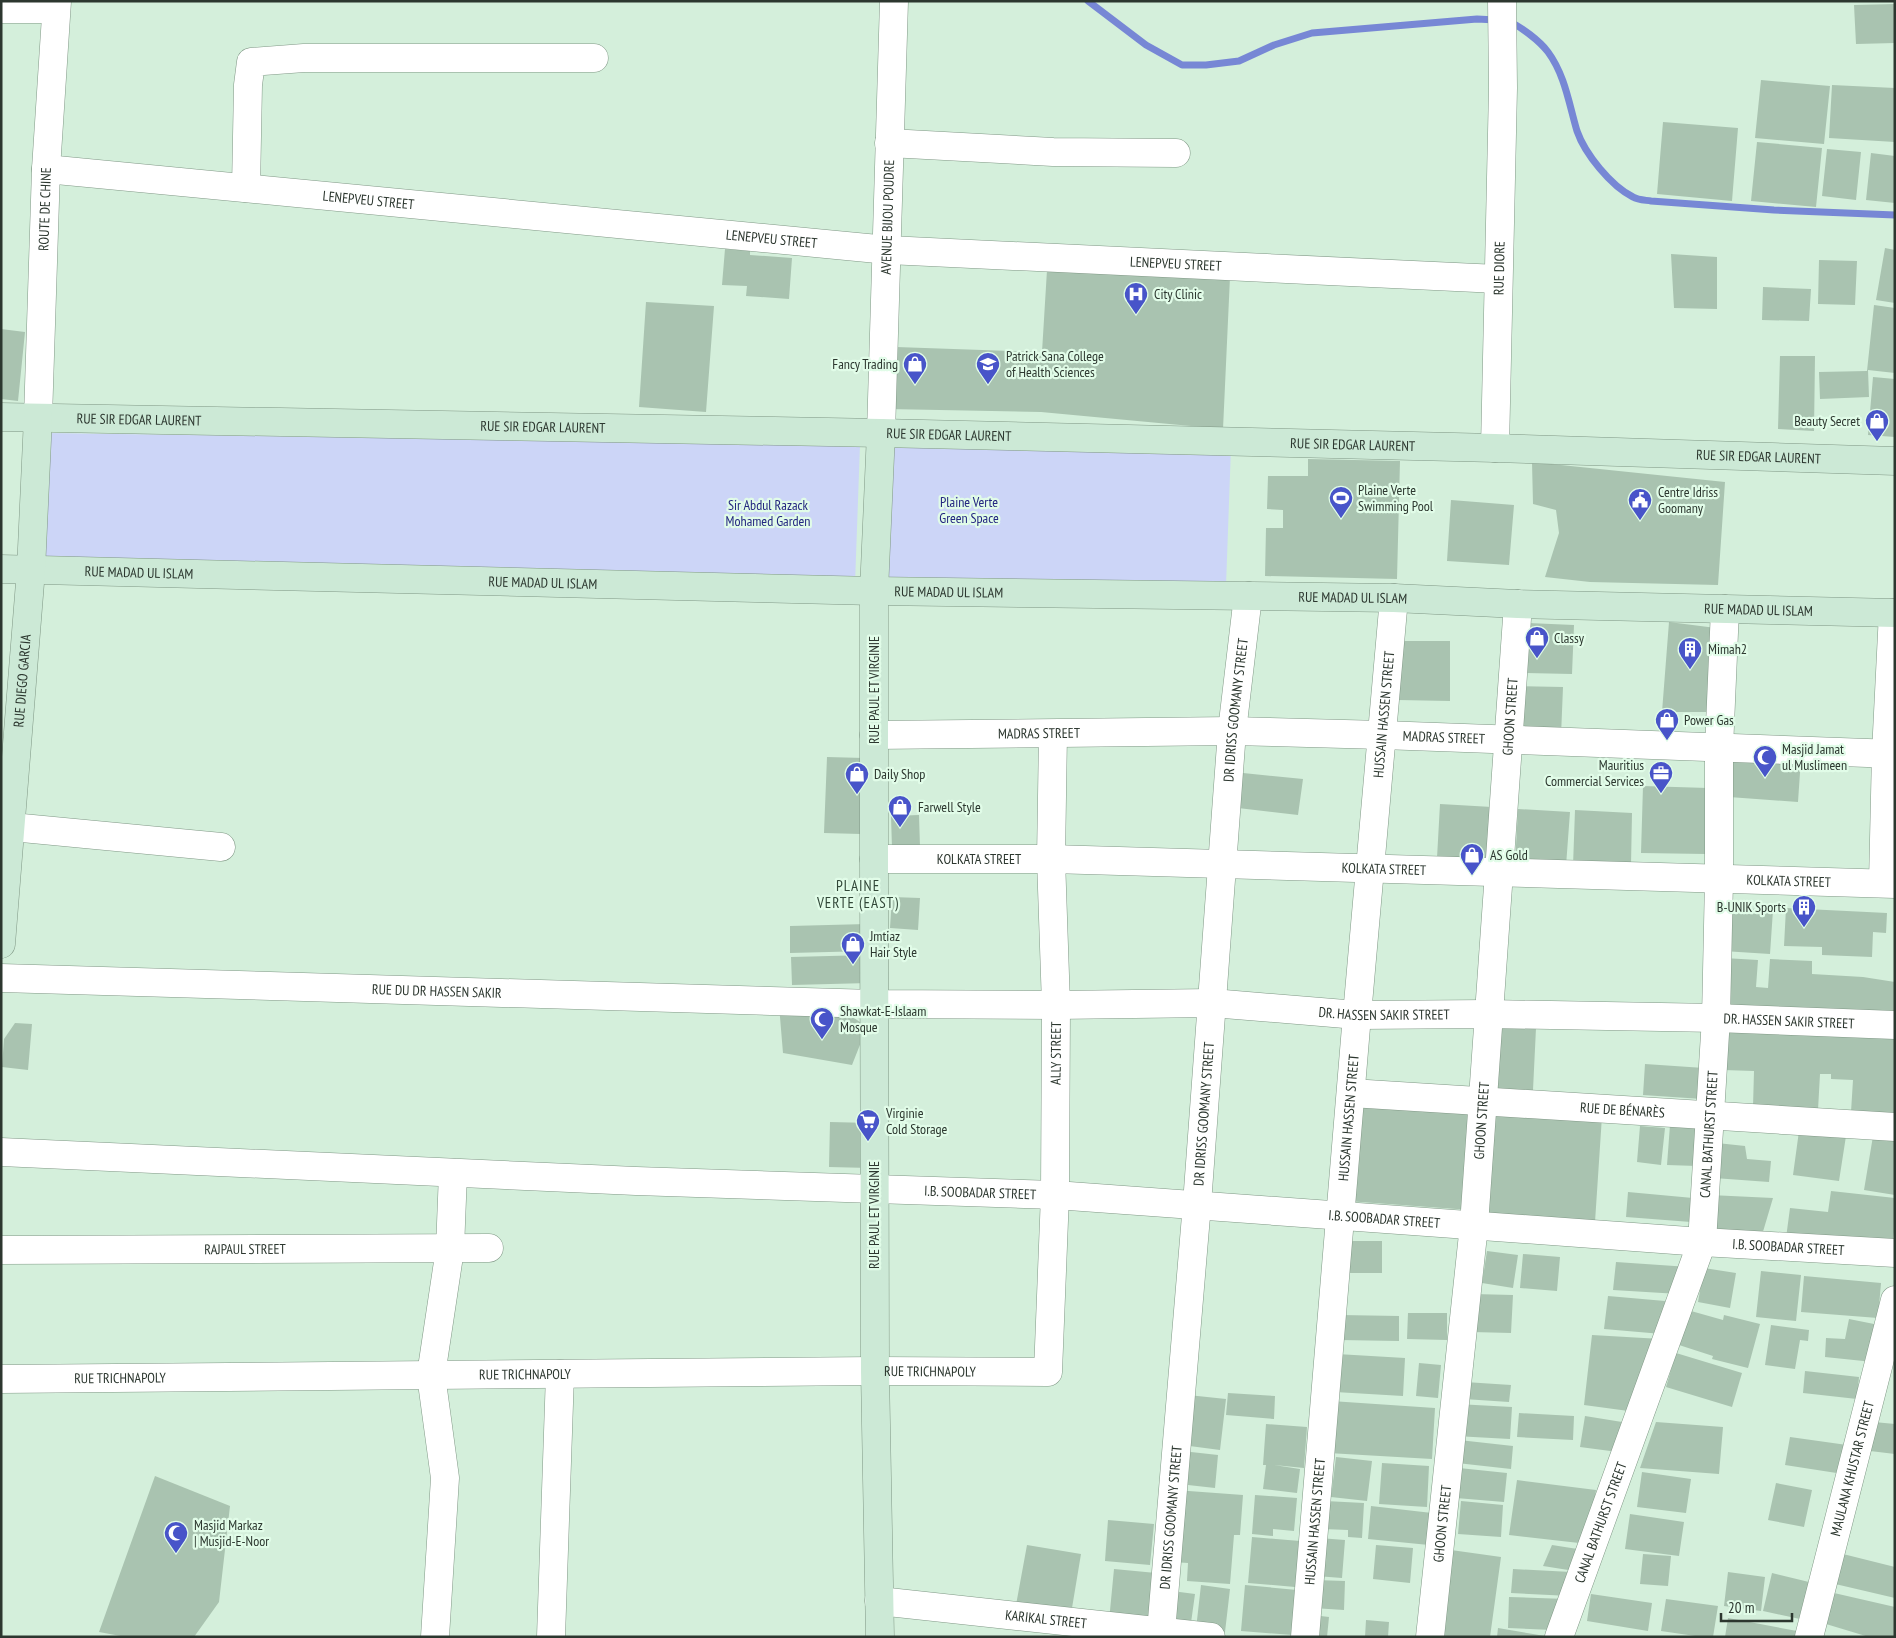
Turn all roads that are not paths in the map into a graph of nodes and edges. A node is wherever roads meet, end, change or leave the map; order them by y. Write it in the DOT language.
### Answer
graph roads {
  1 [pos="894,1"];
  2 [pos="1502,1"];
  3 [pos="56,5"];
  4 [pos="1,9"];
  5 [pos="594,58"];
  6 [pos="890,143"];
  7 [pos="1176,153"];
  8 [pos="46,169"];
  9 [pos="246,188"];
  10 [pos="888,250"];
  11 [pos="1498,279"];
  12 [pos="1,417"];
  13 [pos="38,418"];
  14 [pos="881,434"];
  15 [pos="1495,448"];
  16 [pos="1895,461"];
  17 [pos="1,569"];
  18 [pos="31,570"];
  19 [pos="874,591"];
  20 [pos="1248,596"];
  21 [pos="1394,598"];
  22 [pos="1518,604"];
  23 [pos="1726,609"];
  24 [pos="1894,613"];
  25 [pos="1232,731"];
  26 [pos="874,734"];
  27 [pos="1053,734"];
  28 [pos="1382,735"];
  29 [pos="1509,740"];
  30 [pos="1720,748"];
  31 [pos="1890,754"];
  32 [pos="6,826"];
  33 [pos="221,846"];
  34 [pos="874,859"];
  35 [pos="1051,859"];
  36 [pos="1222,864"];
  37 [pos="1370,869"];
  38 [pos="1499,872"];
  39 [pos="1719,880"];
  40 [pos="1889,884"];
  41 [pos="1,944"];
  42 [pos="1,978"];
  43 [pos="1212,1003"];
  44 [pos="874,1004"];
  45 [pos="1056,1005"];
  46 [pos="1488,1014"];
  47 [pos="1357,1015"];
  48 [pos="1716,1018"];
  49 [pos="1895,1025"];
  50 [pos="1351,1093"];
  51 [pos="1484,1100"];
  52 [pos="1710,1115"];
  53 [pos="1895,1127"];
  54 [pos="1,1152"];
  55 [pos="452,1173"];
  56 [pos="874,1190"];
  57 [pos="1055,1195"];
  58 [pos="1197,1204"];
  59 [pos="1340,1215"];
  60 [pos="1474,1225"];
  61 [pos="1702,1242"];
  62 [pos="489,1248"];
  63 [pos="450,1249"];
  64 [pos="1,1250"];
  65 [pos="1895,1253"];
  66 [pos="1895,1300"];
  67 [pos="875,1371"];
  68 [pos="1048,1372"];
  69 [pos="560,1374"];
  70 [pos="431,1375"];
  71 [pos="1,1379"];
  72 [pos="879,1601"];
  73 [pos="1161,1632"];
  74 [pos="435,1637"];
  75 [pos="551,1637"];
  76 [pos="880,1637"];
  77 [pos="1211,1637"];
  78 [pos="1305,1637"];
  79 [pos="1430,1637"];
  80 [pos="1559,1637"];
  81 [pos="1809,1637"];
  1 -- 6 [label="street, AVENUE BIJOU POUDRE"];
  2 -- 11 [label="street, RUE DIORE"];
  3 -- 4 [label="street"];
  3 -- 8 [label="street, ROUTE DE CHINE"];
  5 -- 9 [label="street"];
  6 -- 7 [label="street"];
  6 -- 10 [label="street, AVENUE BIJOU POUDRE"];
  8 -- 9 [label="street, LENEPVEU STREET"];
  8 -- 13 [label="street, ROUTE DE CHINE"];
  9 -- 10 [label="street, LENEPVEU STREET"];
  10 -- 11 [label="street, LENEPVEU STREET"];
  10 -- 14 [label="street, AVENUE BIJOU POUDRE"];
  11 -- 15 [label="street, RUE DIORE"];
  12 -- 13 [label="main road, RUE SIR EDGAR LAURENT"];
  13 -- 14 [label="main road, RUE SIR EDGAR LAURENT"];
  13 -- 18 [label="main road, RUE DIEGO GARCIA"];
  14 -- 15 [label="main road, RUE SIR EDGAR LAURENT"];
  14 -- 19 [label="main road, RUE PAUL ET VIRGINIE"];
  15 -- 16 [label="main road, RUE SIR EDGAR LAURENT"];
  17 -- 18 [label="main road, RUE MADAD UL ISLAM"];
  18 -- 19 [label="main road, RUE MADAD UL ISLAM"];
  18 -- 32 [label="main road, RUE DIEGO GARCIA"];
  19 -- 20 [label="main road, RUE MADAD UL ISLAM"];
  19 -- 26 [label="main road, RUE PAUL ET VIRGINIE"];
  20 -- 21 [label="main road, RUE MADAD UL ISLAM"];
  20 -- 25 [label="street, DR IDRISS GOOMANY STREET"];
  21 -- 22 [label="main road, RUE MADAD UL ISLAM"];
  21 -- 28 [label="street, HUSSAIN HASSEN STREET"];
  22 -- 23 [label="main road, RUE MADAD UL ISLAM"];
  22 -- 29 [label="street, GHOON STREET"];
  23 -- 24 [label="main road, RUE MADAD UL ISLAM"];
  23 -- 30 [label="street, CANAL BATHURST STREET"];
  24 -- 31 [label="street"];
  25 -- 27 [label="street, MADRAS STREET"];
  25 -- 28 [label="street, MADRAS STREET"];
  25 -- 36 [label="street, DR IDRISS GOOMANY STREET"];
  26 -- 27 [label="street, MADRAS STREET"];
  26 -- 34 [label="main road, RUE PAUL ET VIRGINIE"];
  27 -- 35 [label="street, ALLY STREET"];
  28 -- 29 [label="street, MADRAS STREET"];
  28 -- 37 [label="street, HUSSAIN HASSEN STREET"];
  29 -- 30 [label="street, MADRAS STREET"];
  29 -- 38 [label="street, GHOON STREET"];
  30 -- 31 [label="street, MADRAS STREET"];
  30 -- 39 [label="street, CANAL BATHURST STREET"];
  31 -- 40 [label="street"];
  32 -- 33 [label="street"];
  32 -- 41 [label="main road, RUE DIEGO GARCIA"];
  34 -- 35 [label="street, KOLKATA STREET"];
  34 -- 44 [label="main road, RUE PAUL ET VIRGINIE"];
  35 -- 36 [label="street, KOLKATA STREET"];
  35 -- 45 [label="street, ALLY STREET"];
  36 -- 37 [label="street, KOLKATA STREET"];
  36 -- 43 [label="street, DR IDRISS GOOMANY STREET"];
  37 -- 38 [label="street, KOLKATA STREET"];
  37 -- 47 [label="street, HUSSAIN HASSEN STREET"];
  38 -- 39 [label="street, KOLKATA STREET"];
  38 -- 46 [label="street, GHOON STREET"];
  39 -- 40 [label="street, KOLKATA STREET"];
  39 -- 48 [label="street, CANAL BATHURST STREET"];
  42 -- 44 [label="street, RUE DU DR HASSEN SAKIR"];
  43 -- 45 [label="street, DR. HASSEN SAKIR STREET"];
  43 -- 47 [label="street, DR. HASSEN SAKIR STREET"];
  43 -- 58 [label="street, DR IDRISS GOOMANY STREET"];
  44 -- 45 [label="street, DR. HASSEN SAKIR STREET"];
  44 -- 56 [label="main road, RUE PAUL ET VIRGINIE"];
  45 -- 57 [label="street, ALLY STREET"];
  46 -- 47 [label="street, DR. HASSEN SAKIR STREET"];
  46 -- 48 [label="street, DR. HASSEN SAKIR STREET"];
  46 -- 51 [label="street, GHOON STREET"];
  47 -- 50 [label="street, HUSSAIN HASSEN STREET"];
  48 -- 49 [label="street, DR. HASSEN SAKIR STREET"];
  48 -- 52 [label="street, CANAL BATHURST STREET"];
  50 -- 51 [label="street, RUE DE BÉNARÈS"];
  50 -- 59 [label="street, HUSSAIN HASSEN STREET"];
  51 -- 52 [label="street, RUE DE BÉNARÈS"];
  51 -- 60 [label="street, GHOON STREET"];
  52 -- 53 [label="street, RUE DE BÉNARÈS"];
  52 -- 61 [label="street, CANAL BATHURST STREET"];
  54 -- 55 [label="street, I.B. SOOBADAR STREET"];
  55 -- 56 [label="street, I.B. SOOBADAR STREET"];
  55 -- 63 [label="street"];
  56 -- 57 [label="street, I.B. SOOBADAR STREET"];
  56 -- 67 [label="main road, RUE PAUL ET VIRGINIE"];
  57 -- 58 [label="street, I.B. SOOBADAR STREET"];
  57 -- 68 [label="street, ALLY STREET"];
  58 -- 59 [label="street, I.B. SOOBADAR STREET"];
  58 -- 73 [label="street, DR IDRISS GOOMANY STREET"];
  59 -- 60 [label="street, I.B. SOOBADAR STREET"];
  59 -- 78 [label="street, HUSSAIN HASSEN STREET"];
  60 -- 61 [label="street, I.B. SOOBADAR STREET"];
  60 -- 79 [label="street, GHOON STREET"];
  61 -- 65 [label="street, I.B. SOOBADAR STREET"];
  61 -- 80 [label="street, CANAL BATHURST STREET"];
  62 -- 63 [label="street, RAJPAUL STREET"];
  63 -- 64 [label="street, RAJPAUL STREET"];
  63 -- 70 [label="street"];
  66 -- 81 [label="street, MAULANA KHUSTAR STREET"];
  67 -- 68 [label="street, RUE TRICHNAPOLY"];
  67 -- 69 [label="street, RUE TRICHNAPOLY"];
  67 -- 72 [label="main road, RUE PAUL ET VIRGINIE"];
  69 -- 70 [label="street, RUE TRICHNAPOLY"];
  69 -- 75 [label="street"];
  70 -- 71 [label="street, RUE TRICHNAPOLY"];
  70 -- 74 [label="street"];
  72 -- 73 [label="street, KARIKAL STREET"];
  72 -- 76 [label="main road, RUE PAUL ET VIRGINIE"];
  73 -- 77 [label="street, KARIKAL STREET"];
}
